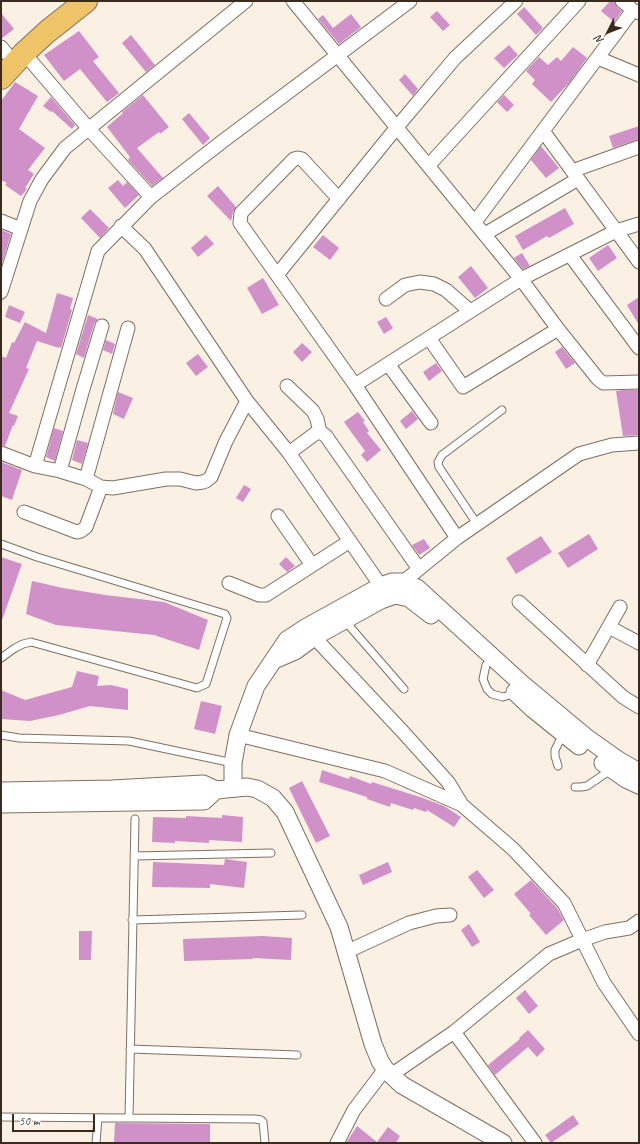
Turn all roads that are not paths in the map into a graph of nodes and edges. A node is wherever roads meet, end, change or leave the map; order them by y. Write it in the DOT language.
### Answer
graph roads {
  1 [pos="66,1"];
  2 [pos="86,1"];
  3 [pos="246,1"];
  4 [pos="293,1"];
  5 [pos="410,1"];
  6 [pos="516,1"];
  7 [pos="579,1"];
  8 [pos="622,1"];
  9 [pos="636,12"];
  10 [pos="8,53"];
  11 [pos="337,56"];
  12 [pos="598,58"];
  13 [pos="639,75"];
  14 [pos="1,78"];
  15 [pos="397,127"];
  16 [pos="89,129"];
  17 [pos="543,131"];
  18 [pos="639,147"];
  19 [pos="429,166"];
  20 [pos="575,175"];
  21 [pos="152,197"];
  22 [pos="339,199"];
  23 [pos="1,221"];
  24 [pos="474,222"];
  25 [pos="639,224"];
  26 [pos="121,226"];
  27 [pos="21,229"];
  28 [pos="616,231"];
  29 [pos="485,234"];
  30 [pos="570,255"];
  31 [pos="639,262"];
  32 [pos="276,275"];
  33 [pos="521,279"];
  34 [pos="1,292"];
  35 [pos="386,299"];
  36 [pos="470,311"];
  37 [pos="102,326"];
  38 [pos="128,328"];
  39 [pos="558,329"];
  40 [pos="429,338"];
  41 [pos="639,348"];
  42 [pos="388,364"];
  43 [pos="639,382"];
  44 [pos="355,385"];
  45 [pos="287,386"];
  46 [pos="247,401"];
  47 [pos="502,410"];
  48 [pos="431,423"];
  49 [pos="320,432"];
  50 [pos="639,443"];
  51 [pos="1,453"];
  52 [pos="289,453"];
  53 [pos="35,466"];
  54 [pos="60,471"];
  55 [pos="86,479"];
  56 [pos="101,487"];
  57 [pos="24,512"];
  58 [pos="278,516"];
  59 [pos="477,524"];
  60 [pos="456,538"];
  61 [pos="350,541"];
  62 [pos="1,544"];
  63 [pos="312,565"];
  64 [pos="419,569"];
  65 [pos="229,583"];
  66 [pos="393,587"];
  67 [pos="519,602"];
  68 [pos="620,607"];
  69 [pos="344,621"];
  70 [pos="609,627"];
  71 [pos="311,632"];
  72 [pos="639,643"];
  73 [pos="1,658"];
  74 [pos="587,665"];
  75 [pos="404,689"];
  76 [pos="639,707"];
  77 [pos="563,734"];
  78 [pos="1,735"];
  79 [pos="238,735"];
  80 [pos="233,763"];
  81 [pos="615,764"];
  82 [pos="558,766"];
  83 [pos="639,772"];
  84 [pos="639,785"];
  85 [pos="576,787"];
  86 [pos="224,789"];
  87 [pos="1,791"];
  88 [pos="1,804"];
  89 [pos="462,805"];
  90 [pos="134,819"];
  91 [pos="271,853"];
  92 [pos="134,856"];
  93 [pos="302,915"];
  94 [pos="450,915"];
  95 [pos="132,920"];
  96 [pos="639,921"];
  97 [pos="582,940"];
  98 [pos="346,952"];
  99 [pos="454,1032"];
  100 [pos="639,1034"];
  101 [pos="130,1049"];
  102 [pos="296,1055"];
  103 [pos="388,1072"];
  104 [pos="1,1116"];
  105 [pos="98,1118"];
  106 [pos="129,1118"];
  107 [pos="96,1143"];
  108 [pos="265,1143"];
  109 [pos="337,1143"];
  110 [pos="503,1143"];
  111 [pos="535,1143"];
  1 -- 10 [label="highway"];
  2 -- 10 [label="highway"];
  3 -- 16 [label="street"];
  4 -- 11 [label="street"];
  5 -- 11 [label="street"];
  6 -- 15 [label="street"];
  7 -- 19 [label="street"];
  8 -- 9 [label="street"];
  9 -- 12 [label="street"];
  10 -- 14 [label="highway"];
  10 -- 16 [label="street"];
  11 -- 15 [label="street"];
  11 -- 21 [label="street"];
  12 -- 13 [label="street"];
  12 -- 17 [label="street"];
  15 -- 19 [label="street"];
  15 -- 22 [label="street"];
  16 -- 21 [label="street"];
  16 -- 27 [label="street"];
  17 -- 20 [label="street"];
  17 -- 24 [label="street"];
  18 -- 20 [label="street"];
  19 -- 24 [label="street"];
  20 -- 28 [label="street"];
  20 -- 29 [label="street"];
  21 -- 26 [label="street"];
  22 -- 32 [label="street"];
  22 -- 32 [label="street"];
  23 -- 27 [label="street"];
  24 -- 29 [label="street"];
  25 -- 28 [label="street"];
  26 -- 46 [label="street"];
  26 -- 53 [label="street"];
  27 -- 34 [label="street"];
  28 -- 30 [label="street"];
  28 -- 31 [label="street"];
  29 -- 33 [label="street"];
  30 -- 33 [label="street"];
  30 -- 41 [label="street"];
  32 -- 44 [label="street"];
  33 -- 36 [label="street"];
  33 -- 39 [label="street"];
  35 -- 36 [label="street"];
  36 -- 40 [label="street"];
  37 -- 54 [label="street"];
  38 -- 55 [label="street"];
  39 -- 40 [label="street"];
  39 -- 43 [label="street"];
  40 -- 42 [label="street"];
  42 -- 44 [label="street"];
  42 -- 48 [label="street"];
  44 -- 60 [label="street"];
  45 -- 49 [label="street"];
  46 -- 52 [label="street"];
  46 -- 56 [label="street"];
  47 -- 59 [label="lane"];
  49 -- 52 [label="street"];
  49 -- 64 [label="street"];
  50 -- 59 [label="street"];
  51 -- 53 [label="street"];
  52 -- 61 [label="street"];
  53 -- 54 [label="street"];
  54 -- 55 [label="street"];
  55 -- 56 [label="street"];
  56 -- 57 [label="street"];
  58 -- 63 [label="street"];
  59 -- 60 [label="street"];
  60 -- 64 [label="street"];
  61 -- 63 [label="street"];
  61 -- 66 [label="street"];
  62 -- 73 [label="lane"];
  63 -- 65 [label="street"];
  64 -- 66 [label="street"];
  66 -- 69 [label="street"];
  66 -- 71 [label="street"];
  66 -- 77 [label="street"];
  66 -- 81 [label="street"];
  67 -- 74 [label="street"];
  68 -- 70 [label="street"];
  69 -- 71 [label="street"];
  69 -- 75 [label="lane"];
  70 -- 72 [label="street"];
  70 -- 74 [label="street"];
  71 -- 79 [label="street"];
  71 -- 89 [label="street"];
  74 -- 76 [label="street"];
  77 -- 81 [label="street"];
  77 -- 82 [label="lane"];
  78 -- 80 [label="lane"];
  79 -- 80 [label="street"];
  79 -- 89 [label="street"];
  80 -- 86 [label="street"];
  81 -- 83 [label="street"];
  81 -- 84 [label="street"];
  81 -- 85 [label="lane"];
  86 -- 87 [label="street"];
  86 -- 88 [label="street"];
  86 -- 98 [label="street"];
  89 -- 97 [label="street"];
  90 -- 92 [label="lane"];
  91 -- 92 [label="lane"];
  92 -- 95 [label="lane"];
  93 -- 95 [label="lane"];
  94 -- 98 [label="street"];
  95 -- 101 [label="lane"];
  96 -- 97 [label="street"];
  97 -- 99 [label="street"];
  97 -- 100 [label="street"];
  98 -- 103 [label="street"];
  99 -- 103 [label="street"];
  99 -- 111 [label="street"];
  101 -- 102 [label="lane"];
  101 -- 106 [label="lane"];
  103 -- 109 [label="street"];
  103 -- 110 [label="street"];
  104 -- 105 [label="lane"];
  105 -- 106 [label="lane"];
  105 -- 107 [label="lane"];
  106 -- 108 [label="lane"];
}
